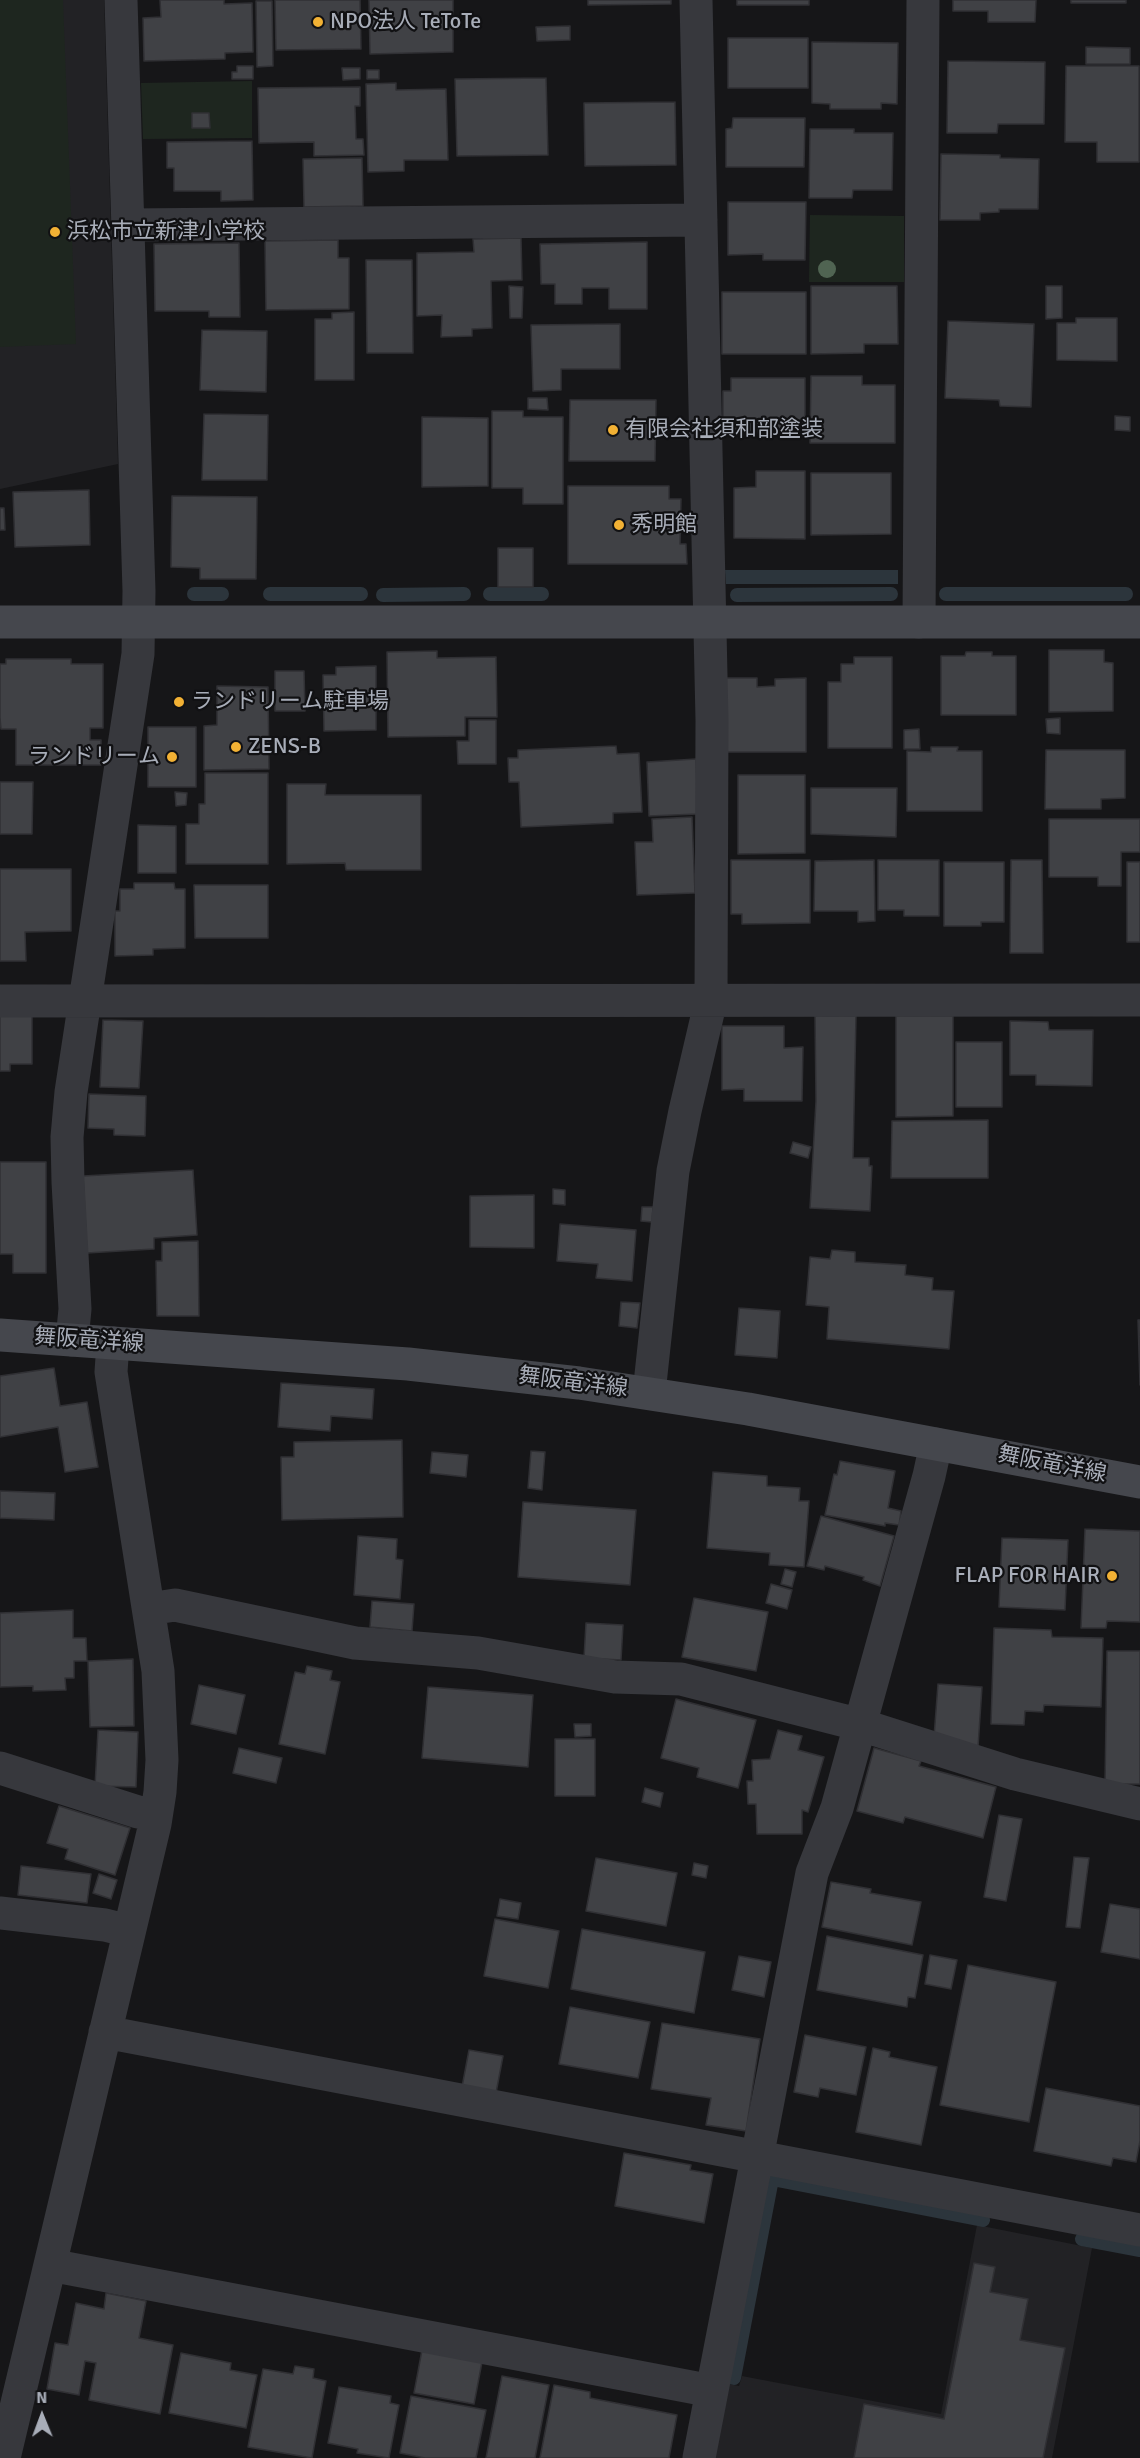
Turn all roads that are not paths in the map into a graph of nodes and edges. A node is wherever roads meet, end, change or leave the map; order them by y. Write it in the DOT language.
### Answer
graph roads {
  1 [pos="121,0"];
  2 [pos="696,0"];
  3 [pos="923,0"];
  4 [pos="701,220"];
  5 [pos="128,225"];
  6 [pos="0,622"];
  7 [pos="139,622"];
  8 [pos="710,622"];
  9 [pos="919,622"];
  10 [pos="1140,622"];
  11 [pos="0,1000"];
  12 [pos="711,1000"];
  13 [pos="1140,1000"];
  14 [pos="85,1001"];
  15 [pos="0,1335"];
  16 [pos="72,1340"];
  17 [pos="113,1343"];
  18 [pos="649,1393"];
  19 [pos="936,1444"];
  20 [pos="1140,1482"];
  21 [pos="149,1609"];
  22 [pos="861,1725"];
  23 [pos="0,1768"];
  24 [pos="1140,1804"];
  25 [pos="156,1815"];
  26 [pos="0,1912"];
  27 [pos="129,1931"];
  28 [pos="105,2032"];
  29 [pos="757,2157"];
  30 [pos="1140,2230"];
  31 [pos="50,2265"];
  32 [pos="712,2391"];
  33 [pos="4,2458"];
  34 [pos="699,2458"];
  1 -- 5 [label="street"];
  2 -- 4 [label="street"];
  3 -- 9 [label="street"];
  4 -- 5 [label="street"];
  4 -- 8 [label="street"];
  5 -- 7 [label="street"];
  6 -- 7 [label="main road"];
  7 -- 8 [label="main road"];
  7 -- 14 [label="street"];
  8 -- 9 [label="main road"];
  8 -- 12 [label="street"];
  9 -- 10 [label="main road"];
  11 -- 14 [label="street"];
  12 -- 13 [label="street"];
  12 -- 14 [label="street"];
  12 -- 18 [label="street"];
  14 -- 16 [label="street"];
  15 -- 16 [label="main road, 舞阪竜洋線"];
  16 -- 17 [label="main road, 舞阪竜洋線"];
  17 -- 18 [label="main road, 舞阪竜洋線"];
  17 -- 21 [label="street"];
  18 -- 19 [label="main road, 舞阪竜洋線"];
  19 -- 20 [label="main road, 舞阪竜洋線"];
  19 -- 22 [label="street"];
  21 -- 22 [label="street"];
  21 -- 25 [label="street"];
  22 -- 24 [label="street"];
  22 -- 29 [label="street"];
  23 -- 25 [label="street"];
  25 -- 27 [label="street"];
  26 -- 27 [label="street"];
  27 -- 28 [label="street"];
  28 -- 29 [label="street"];
  28 -- 31 [label="street"];
  29 -- 30 [label="street"];
  29 -- 32 [label="street"];
  31 -- 32 [label="street"];
  31 -- 33 [label="street"];
  32 -- 34 [label="street"];
}
